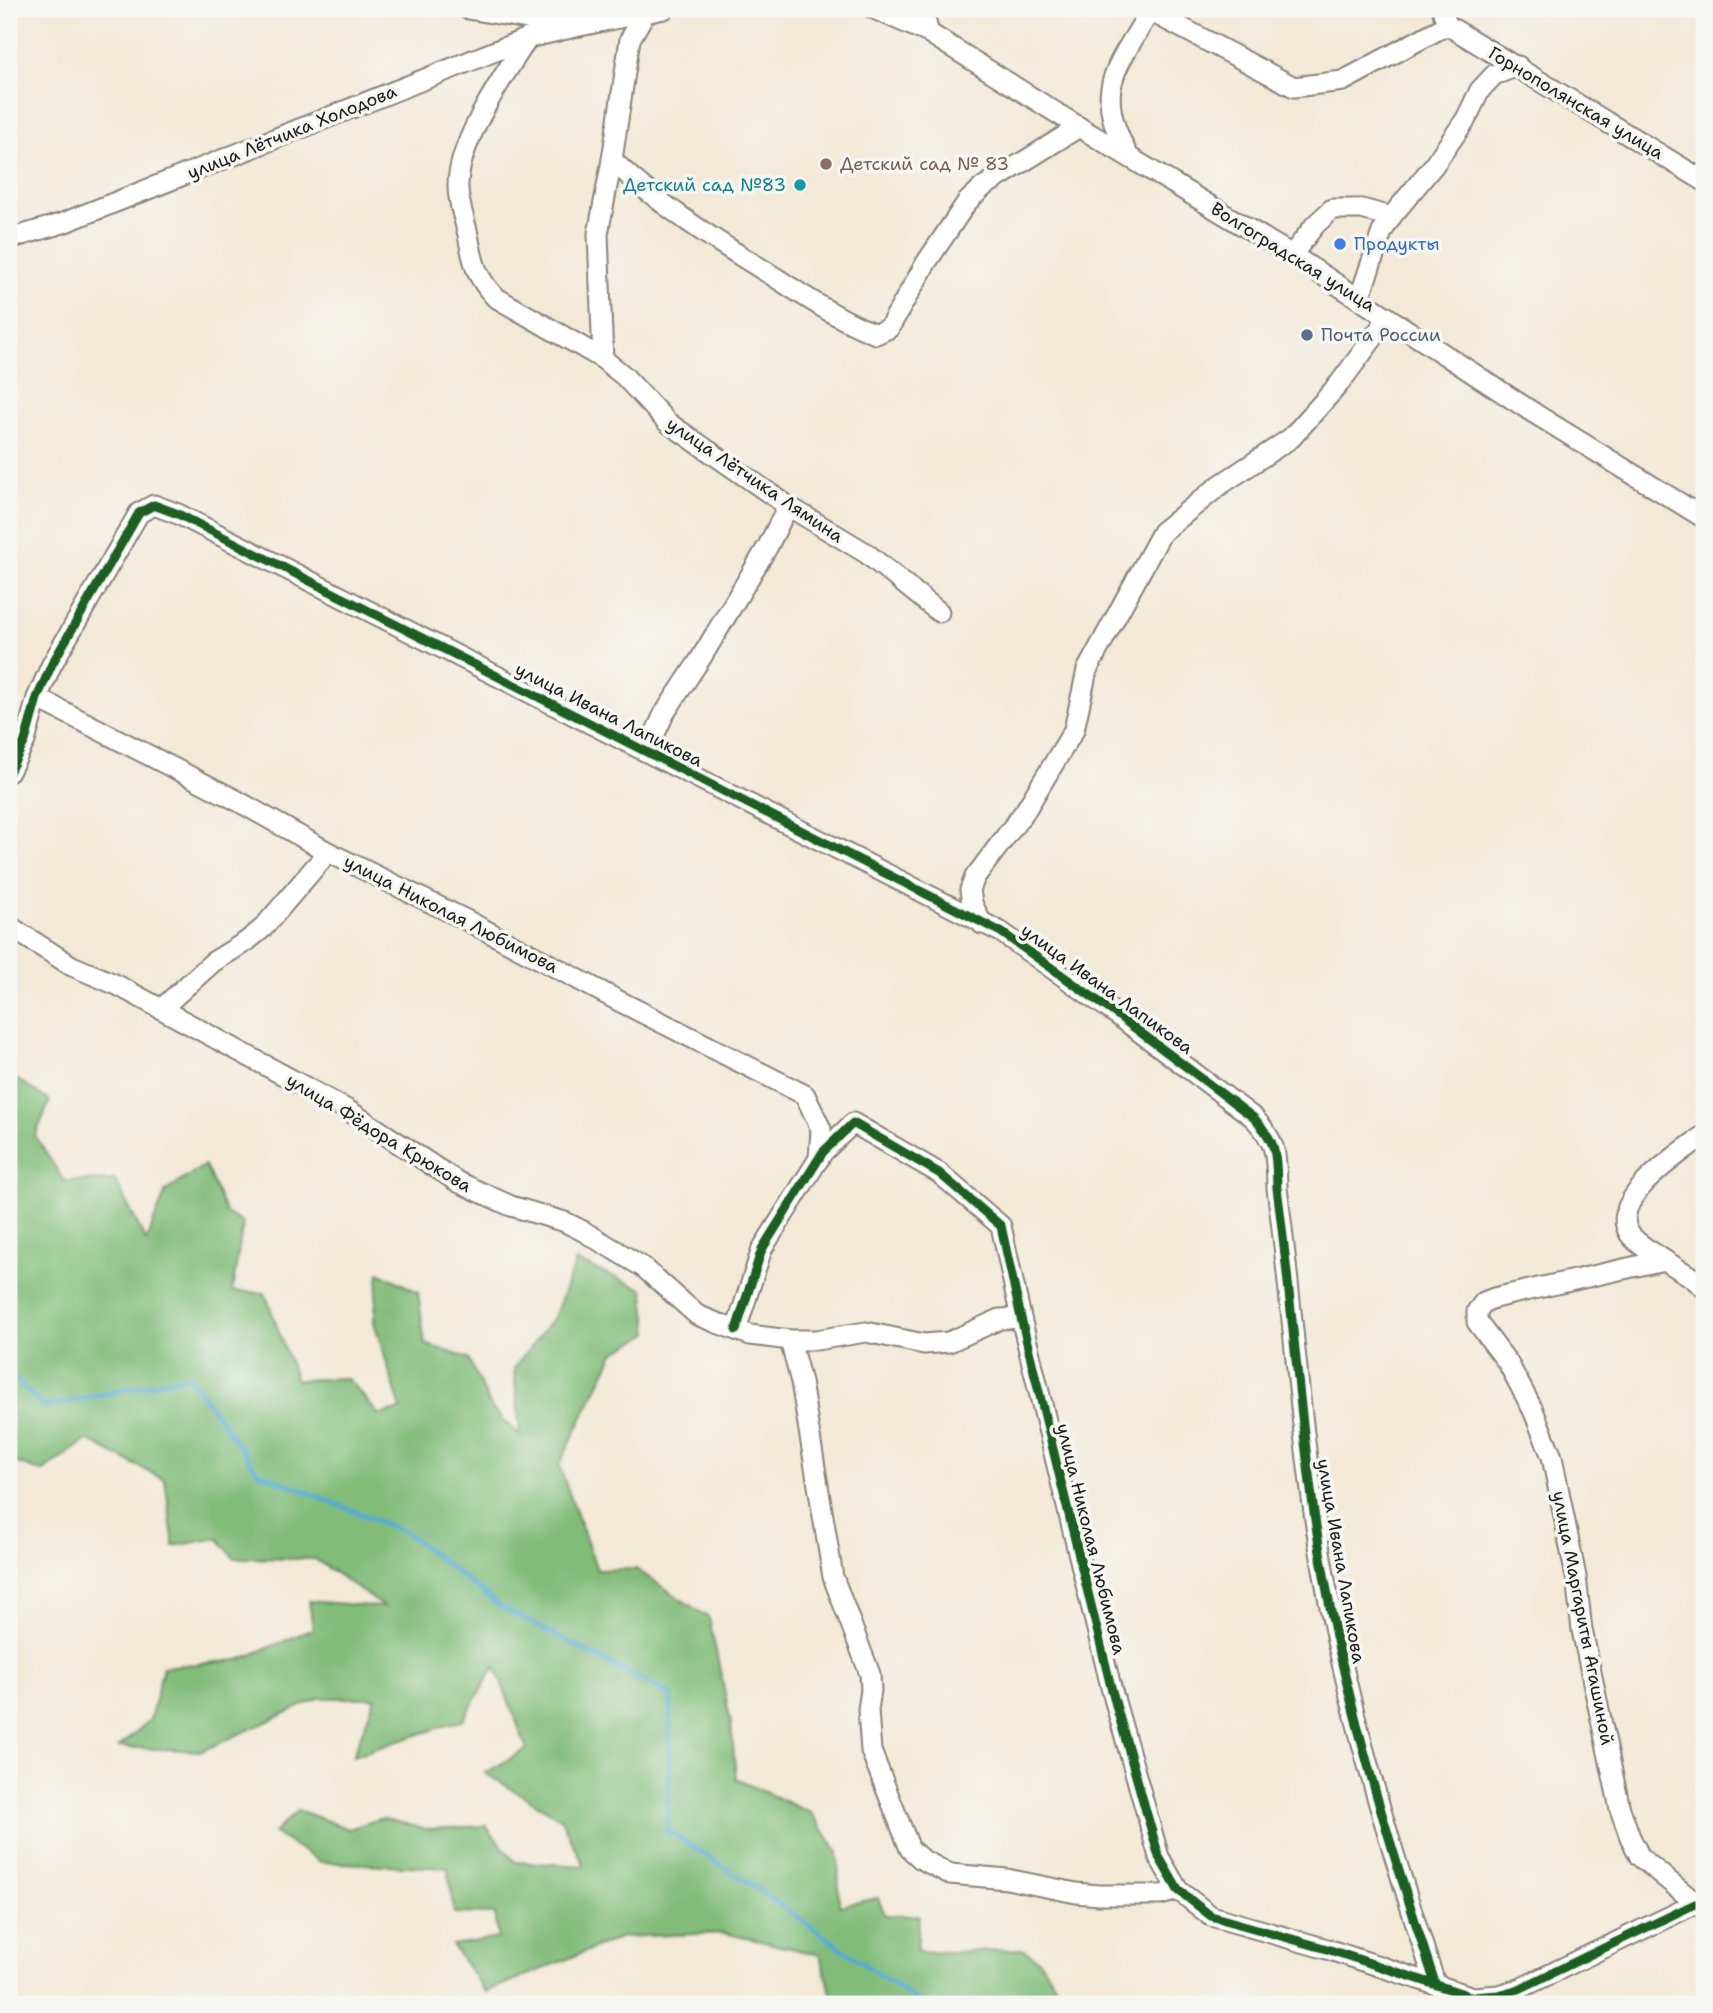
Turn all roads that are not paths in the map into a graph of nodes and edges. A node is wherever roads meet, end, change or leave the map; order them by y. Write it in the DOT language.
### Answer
graph roads {
  1 [pos="468,9"];
  2 [pos="664,9"];
  3 [pos="874,9"];
  4 [pos="922,9"];
  5 [pos="1150,9"];
  6 [pos="644,15"];
  7 [pos="1445,17"];
  8 [pos="575,27"];
  9 [pos="929,33"];
  10 [pos="528,38"];
  11 [pos="1518,66"];
  12 [pos="1079,127"];
  13 [pos="1129,156"];
  14 [pos="612,160"];
  15 [pos="1704,181"];
  16 [pos="1391,218"];
  17 [pos="9,239"];
  18 [pos="1292,255"];
  19 [pos="1359,299"];
  20 [pos="1388,318"];
  21 [pos="603,359"];
  22 [pos="788,506"];
  23 [pos="1704,518"];
  24 [pos="939,612"];
  25 [pos="37,698"];
  26 [pos="647,751"];
  27 [pos="9,772"];
  28 [pos="328,852"];
  29 [pos="975,877"];
  30 [pos="928,896"];
  31 [pos="982,924"];
  32 [pos="9,926"];
  33 [pos="161,1009"];
  34 [pos="1704,1135"];
  35 [pos="819,1160"];
  36 [pos="1664,1260"];
  37 [pos="1704,1288"];
  38 [pos="1021,1318"];
  39 [pos="736,1329"];
  40 [pos="790,1340"];
  41 [pos="1178,1890"];
  42 [pos="1700,1907"];
  43 [pos="1435,1983"];
  1 -- 8 [label="street"];
  2 -- 6 [label="street, улица Лётчика Холодова"];
  3 -- 9 [label="street, Волгоградская улица"];
  4 -- 9 [label="street"];
  5 -- 7 [label="street"];
  5 -- 13 [label="street"];
  6 -- 8 [label="street, улица Лётчика Холодова"];
  6 -- 14 [label="street"];
  7 -- 11 [label="street, Горнополянская улица"];
  8 -- 10 [label="street, улица Лётчика Холодова"];
  9 -- 12 [label="street, Волгоградская улица"];
  10 -- 17 [label="street, улица Лётчика Холодова"];
  10 -- 21 [label="street, улица Лётчика Лямина"];
  11 -- 15 [label="street, Горнополянская улица"];
  11 -- 16 [label="street"];
  12 -- 13 [label="street, Волгоградская улица"];
  12 -- 14 [label="street"];
  13 -- 18 [label="street, Волгоградская улица"];
  14 -- 21 [label="street"];
  16 -- 18 [label="street"];
  16 -- 19 [label="street"];
  18 -- 19 [label="street, Волгоградская улица"];
  19 -- 20 [label="street, Волгоградская улица"];
  20 -- 23 [label="street, Волгоградская улица"];
  20 -- 29 [label="street"];
  21 -- 22 [label="street, улица Лётчика Лямина"];
  22 -- 24 [label="street, улица Лётчика Лямина"];
  22 -- 26 [label="street"];
  25 -- 26 [label="street, улица Ивана Лапикова"];
  25 -- 27 [label="street"];
  25 -- 28 [label="street, улица Николая Любимова"];
  26 -- 30 [label="street, улица Ивана Лапикова"];
  28 -- 33 [label="street"];
  28 -- 35 [label="street, улица Николая Любимова"];
  29 -- 30 [label="street"];
  29 -- 31 [label="street"];
  30 -- 31 [label="street, улица Ивана Лапикова"];
  31 -- 43 [label="street, улица Ивана Лапикова"];
  32 -- 33 [label="street, улица Фёдора Крюкова"];
  33 -- 39 [label="street, улица Фёдора Крюкова"];
  34 -- 36 [label="street"];
  35 -- 38 [label="street, улица Николая Любимова"];
  35 -- 39 [label="street"];
  36 -- 37 [label="street"];
  36 -- 42 [label="street, улица Маргариты Агашиной"];
  38 -- 40 [label="street, улица Фёдора Крюкова"];
  38 -- 41 [label="street, улица Николая Любимова"];
  39 -- 40 [label="street, улица Фёдора Крюкова"];
  40 -- 41 [label="street"];
  41 -- 43 [label="street"];
  42 -- 43 [label="street"];
}
